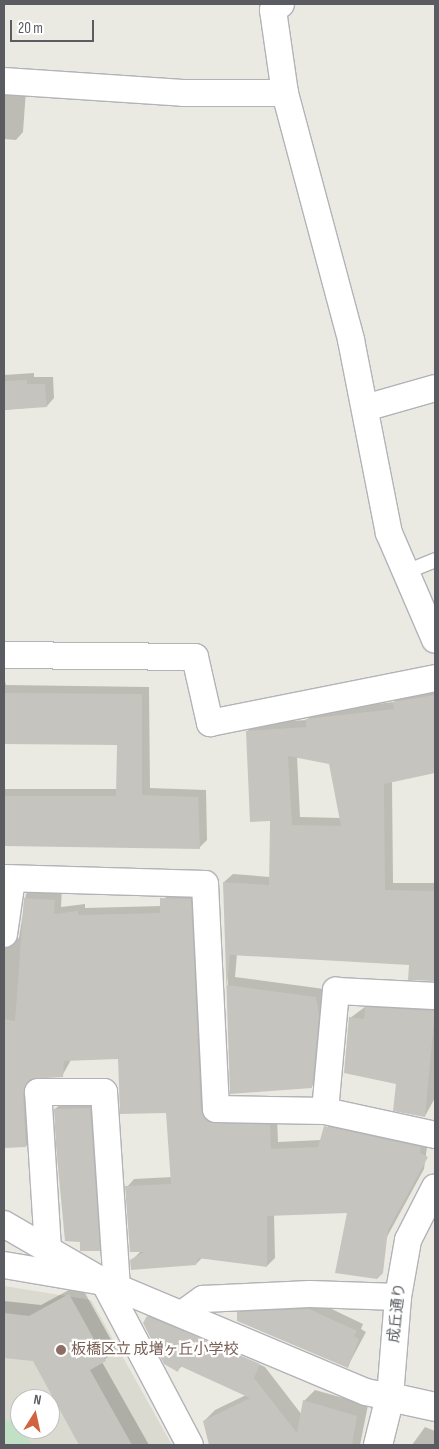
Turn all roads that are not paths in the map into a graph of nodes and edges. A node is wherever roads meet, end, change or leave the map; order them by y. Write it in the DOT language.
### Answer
graph roads {
  1 [pos="281,4"];
  2 [pos="4,81"];
  3 [pos="285,93"];
  4 [pos="435,388"];
  5 [pos="365,408"];
  6 [pos="435,560"];
  7 [pos="406,572"];
  8 [pos="430,614"];
  9 [pos="435,640"];
  10 [pos="4,655"];
  11 [pos="435,678"];
  12 [pos="8,878"];
  13 [pos="4,934"];
  14 [pos="435,996"];
  15 [pos="325,1111"];
  16 [pos="435,1135"];
  17 [pos="435,1187"];
  18 [pos="4,1224"];
  19 [pos="48,1250"];
  20 [pos="4,1265"];
  21 [pos="111,1284"];
  22 [pos="398,1297"];
  23 [pos="182,1314"];
  24 [pos="390,1397"];
  25 [pos="435,1407"];
  26 [pos="190,1445"];
  27 [pos="378,1445"];
  1 -- 3 [label="street"];
  2 -- 3 [label="street"];
  3 -- 5 [label="street"];
  4 -- 5 [label="street"];
  5 -- 7 [label="street"];
  6 -- 7 [label="lane"];
  7 -- 8 [label="street"];
  8 -- 9 [label="street"];
  10 -- 11 [label="street"];
  12 -- 13 [label="street"];
  12 -- 15 [label="street"];
  14 -- 15 [label="street"];
  15 -- 16 [label="street"];
  17 -- 22 [label="street, 成丘通り"];
  18 -- 19 [label="street"];
  19 -- 21 [label="street"];
  19 -- 21 [label="street"];
  20 -- 21 [label="street"];
  21 -- 23 [label="street"];
  21 -- 26 [label="street"];
  22 -- 23 [label="street"];
  22 -- 24 [label="street, 成丘通り"];
  23 -- 24 [label="street"];
  24 -- 25 [label="street"];
  24 -- 27 [label="street, 成丘通り"];
}
